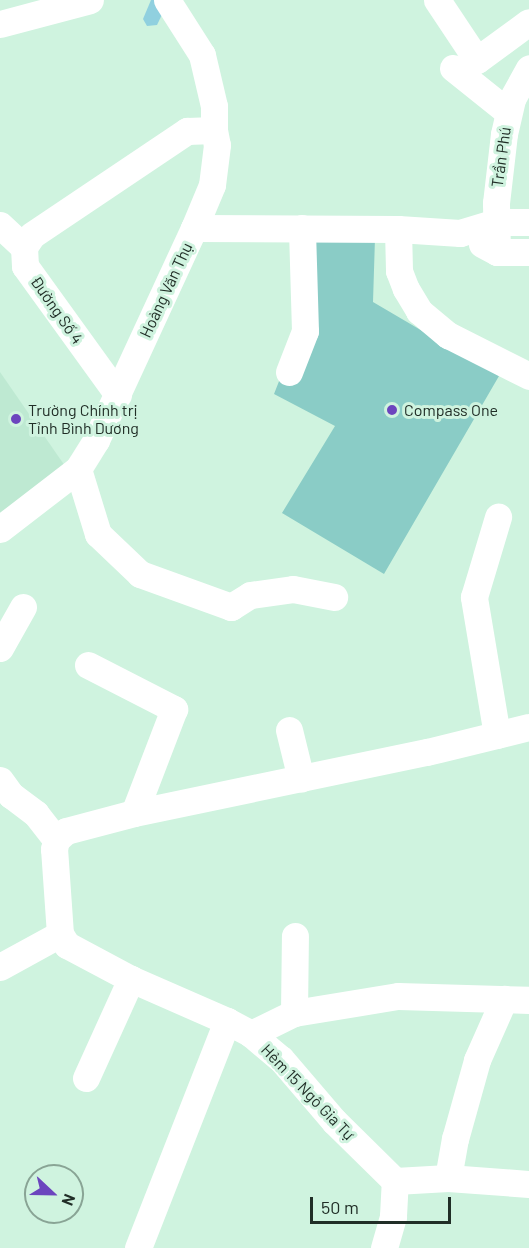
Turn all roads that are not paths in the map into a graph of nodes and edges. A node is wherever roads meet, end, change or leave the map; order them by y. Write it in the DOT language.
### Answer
graph roads {
  1 [pos="90,0"];
  2 [pos="437,0"];
  3 [pos="172,8"];
  4 [pos="529,22"];
  5 [pos="0,24"];
  6 [pos="453,68"];
  7 [pos="529,68"];
  8 [pos="508,112"];
  9 [pos="214,130"];
  10 [pos="496,222"];
  11 [pos="529,222"];
  12 [pos="0,225"];
  13 [pos="194,228"];
  14 [pos="302,228"];
  15 [pos="398,229"];
  16 [pos="460,233"];
  17 [pos="24,247"];
  18 [pos="498,252"];
  19 [pos="529,252"];
  20 [pos="289,372"];
  21 [pos="529,376"];
  22 [pos="118,395"];
  23 [pos="78,469"];
  24 [pos="498,517"];
  25 [pos="0,529"];
  26 [pos="334,597"];
  27 [pos="23,607"];
  28 [pos="0,648"];
  29 [pos="88,665"];
  30 [pos="529,727"];
  31 [pos="289,730"];
  32 [pos="497,735"];
  33 [pos="301,779"];
  34 [pos="0,780"];
  35 [pos="134,813"];
  36 [pos="56,840"];
  37 [pos="60,934"];
  38 [pos="295,936"];
  39 [pos="0,967"];
  40 [pos="131,980"];
  41 [pos="517,1000"];
  42 [pos="294,1013"];
  43 [pos="227,1021"];
  44 [pos="251,1034"];
  45 [pos="86,1078"];
  46 [pos="448,1179"];
  47 [pos="395,1181"];
  48 [pos="529,1184"];
  49 [pos="138,1248"];
  50 [pos="384,1248"];
  1 -- 5 [label="street"];
  2 -- 4 [label="street"];
  3 -- 9 [label="street"];
  6 -- 8 [label="street"];
  7 -- 8 [label="street, Trần Phú"];
  8 -- 10 [label="street, Trần Phú"];
  9 -- 13 [label="street"];
  9 -- 17 [label="street"];
  10 -- 11 [label="street, Hoàng Văn Thụ"];
  10 -- 16 [label="street, Hoàng Văn Thụ"];
  10 -- 18 [label="street, Trần Phú"];
  12 -- 17 [label="street"];
  13 -- 14 [label="street, Hoàng Văn Thụ"];
  13 -- 22 [label="street, Hoàng Văn Thụ"];
  14 -- 15 [label="street, Hoàng Văn Thụ"];
  14 -- 20 [label="street"];
  15 -- 16 [label="street, Hoàng Văn Thụ"];
  15 -- 21 [label="street"];
  16 -- 18 [label="street, Hoàng Văn Thụ"];
  17 -- 22 [label="street, Đường Số 4"];
  18 -- 19 [label="street, Hoàng Văn Thụ"];
  22 -- 23 [label="street, Hoàng Văn Thụ"];
  23 -- 25 [label="street, Hoàng Văn Thụ"];
  23 -- 26 [label="street"];
  24 -- 32 [label="street"];
  27 -- 28 [label="street"];
  29 -- 35 [label="street"];
  30 -- 32 [label="street"];
  31 -- 33 [label="street"];
  32 -- 33 [label="street"];
  33 -- 35 [label="street"];
  34 -- 36 [label="street"];
  35 -- 36 [label="street"];
  36 -- 37 [label="street"];
  37 -- 39 [label="street"];
  37 -- 40 [label="street, Hẻm 15 Ngô Gia Tự"];
  38 -- 42 [label="street"];
  40 -- 43 [label="street, Hẻm 15 Ngô Gia Tự"];
  40 -- 45 [label="street"];
  41 -- 42 [label="street"];
  41 -- 46 [label="street"];
  42 -- 44 [label="street"];
  43 -- 44 [label="street, Hẻm 15 Ngô Gia Tự"];
  43 -- 49 [label="street"];
  44 -- 47 [label="street, Hẻm 15 Ngô Gia Tự"];
  46 -- 47 [label="street"];
  46 -- 48 [label="street"];
  47 -- 50 [label="street"];
}
